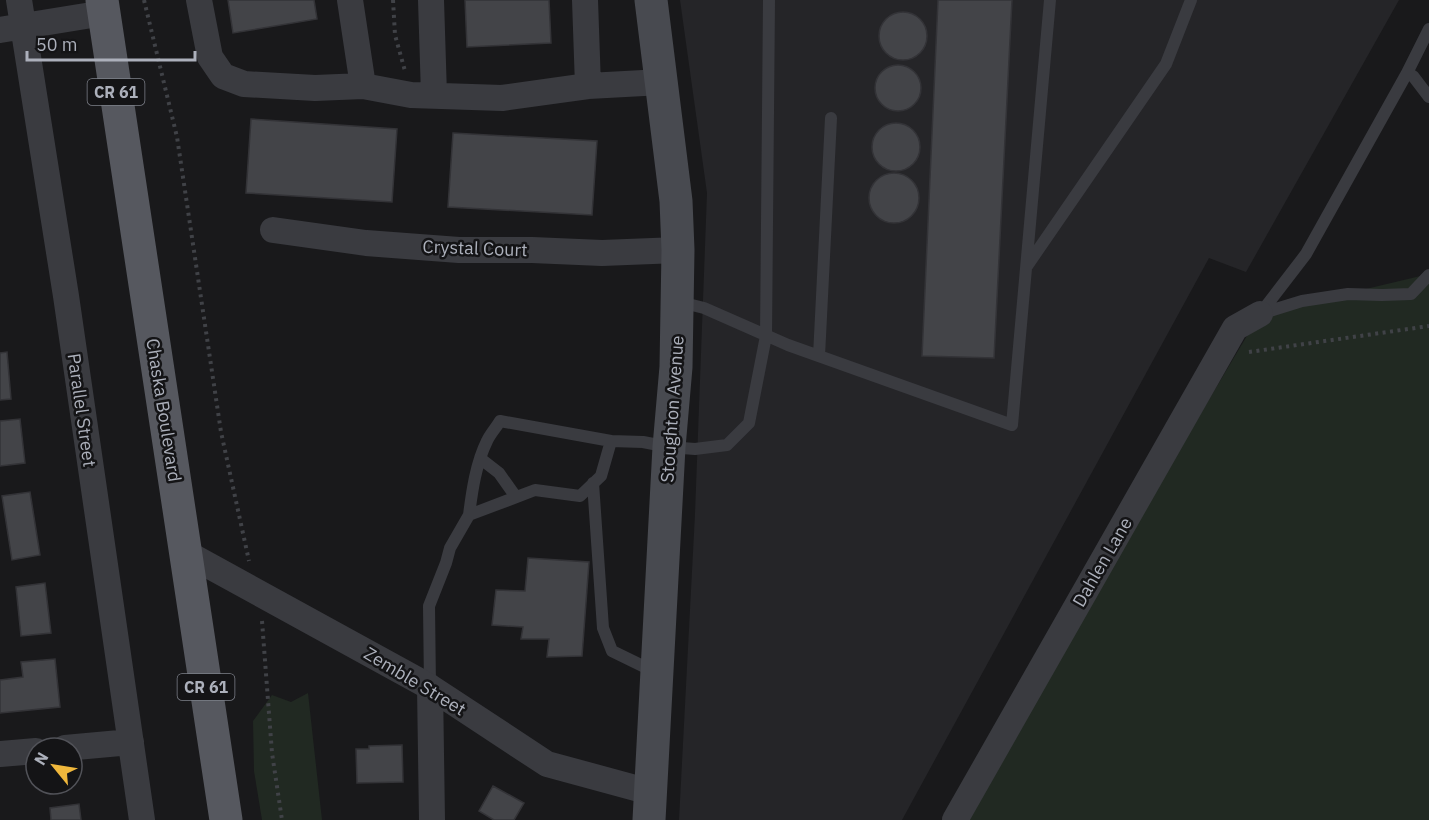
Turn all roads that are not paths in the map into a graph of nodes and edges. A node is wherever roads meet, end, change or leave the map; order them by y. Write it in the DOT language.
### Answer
graph roads {
  1 [pos="19,0"];
  2 [pos="199,0"];
  3 [pos="350,0"];
  4 [pos="431,0"];
  5 [pos="585,0"];
  6 [pos="651,0"];
  7 [pos="769,0"];
  8 [pos="1050,0"];
  9 [pos="1191,0"];
  10 [pos="103,7"];
  11 [pos="11,28"];
  12 [pos="1429,29"];
  13 [pos="1407,73"];
  14 [pos="662,82"];
  15 [pos="363,86"];
  16 [pos="588,86"];
  17 [pos="422,95"];
  18 [pos="1429,97"];
  19 [pos="831,118"];
  20 [pos="273,230"];
  21 [pos="678,250"];
  22 [pos="1026,267"];
  23 [pos="1429,275"];
  24 [pos="677,301"];
  25 [pos="1260,314"];
  26 [pos="766,336"];
  27 [pos="819,356"];
  28 [pos="611,441"];
  29 [pos="669,447"];
  30 [pos="481,459"];
  31 [pos="593,483"];
  32 [pos="516,497"];
  33 [pos="469,515"];
  34 [pos="186,553"];
  35 [pos="656,672"];
  36 [pos="430,687"];
  37 [pos="131,742"];
  38 [pos="84,746"];
  39 [pos="24,752"];
  40 [pos="0,754"];
  41 [pos="649,806"];
  42 [pos="142,820"];
  43 [pos="226,820"];
  44 [pos="432,820"];
  45 [pos="955,820"];
  1 -- 11 [label="street, Parallel Street"];
  2 -- 15 [label="street"];
  3 -- 15 [label="street"];
  4 -- 17 [label="street"];
  5 -- 16 [label="street"];
  6 -- 14 [label="street, Stoughton Avenue"];
  7 -- 26 [label="lane"];
  8 -- 22 [label="lane"];
  9 -- 22 [label="lane"];
  10 -- 11 [label="street"];
  10 -- 34 [label="main road, Chaska Boulevard / CR 61"];
  11 -- 37 [label="street, Parallel Street"];
  12 -- 13 [label="lane"];
  13 -- 18 [label="lane"];
  13 -- 25 [label="lane"];
  14 -- 16 [label="street"];
  14 -- 21 [label="street, Stoughton Avenue"];
  15 -- 17 [label="street"];
  16 -- 17 [label="street"];
  19 -- 27 [label="lane"];
  20 -- 21 [label="street, Crystal Court"];
  21 -- 24 [label="street, Stoughton Avenue"];
  22 -- 27 [label="lane"];
  23 -- 25 [label="lane"];
  24 -- 26 [label="lane"];
  24 -- 29 [label="street, Stoughton Avenue"];
  25 -- 45 [label="street, Dahlen Lane"];
  26 -- 27 [label="lane"];
  26 -- 29 [label="lane"];
  28 -- 29 [label="lane"];
  28 -- 30 [label="lane"];
  28 -- 31 [label="lane"];
  29 -- 35 [label="street, Stoughton Avenue"];
  30 -- 32 [label="lane"];
  30 -- 33 [label="lane"];
  31 -- 32 [label="lane"];
  31 -- 35 [label="lane"];
  32 -- 33 [label="lane"];
  33 -- 36 [label="lane"];
  34 -- 36 [label="street, Zemble Street"];
  34 -- 43 [label="main road, Chaska Boulevard / CR 61"];
  35 -- 41 [label="street, Stoughton Avenue"];
  36 -- 41 [label="street, Zemble Street"];
  36 -- 44 [label="street"];
  37 -- 38 [label="street"];
  37 -- 42 [label="street, Parallel Street"];
  39 -- 40 [label="street"];
}
